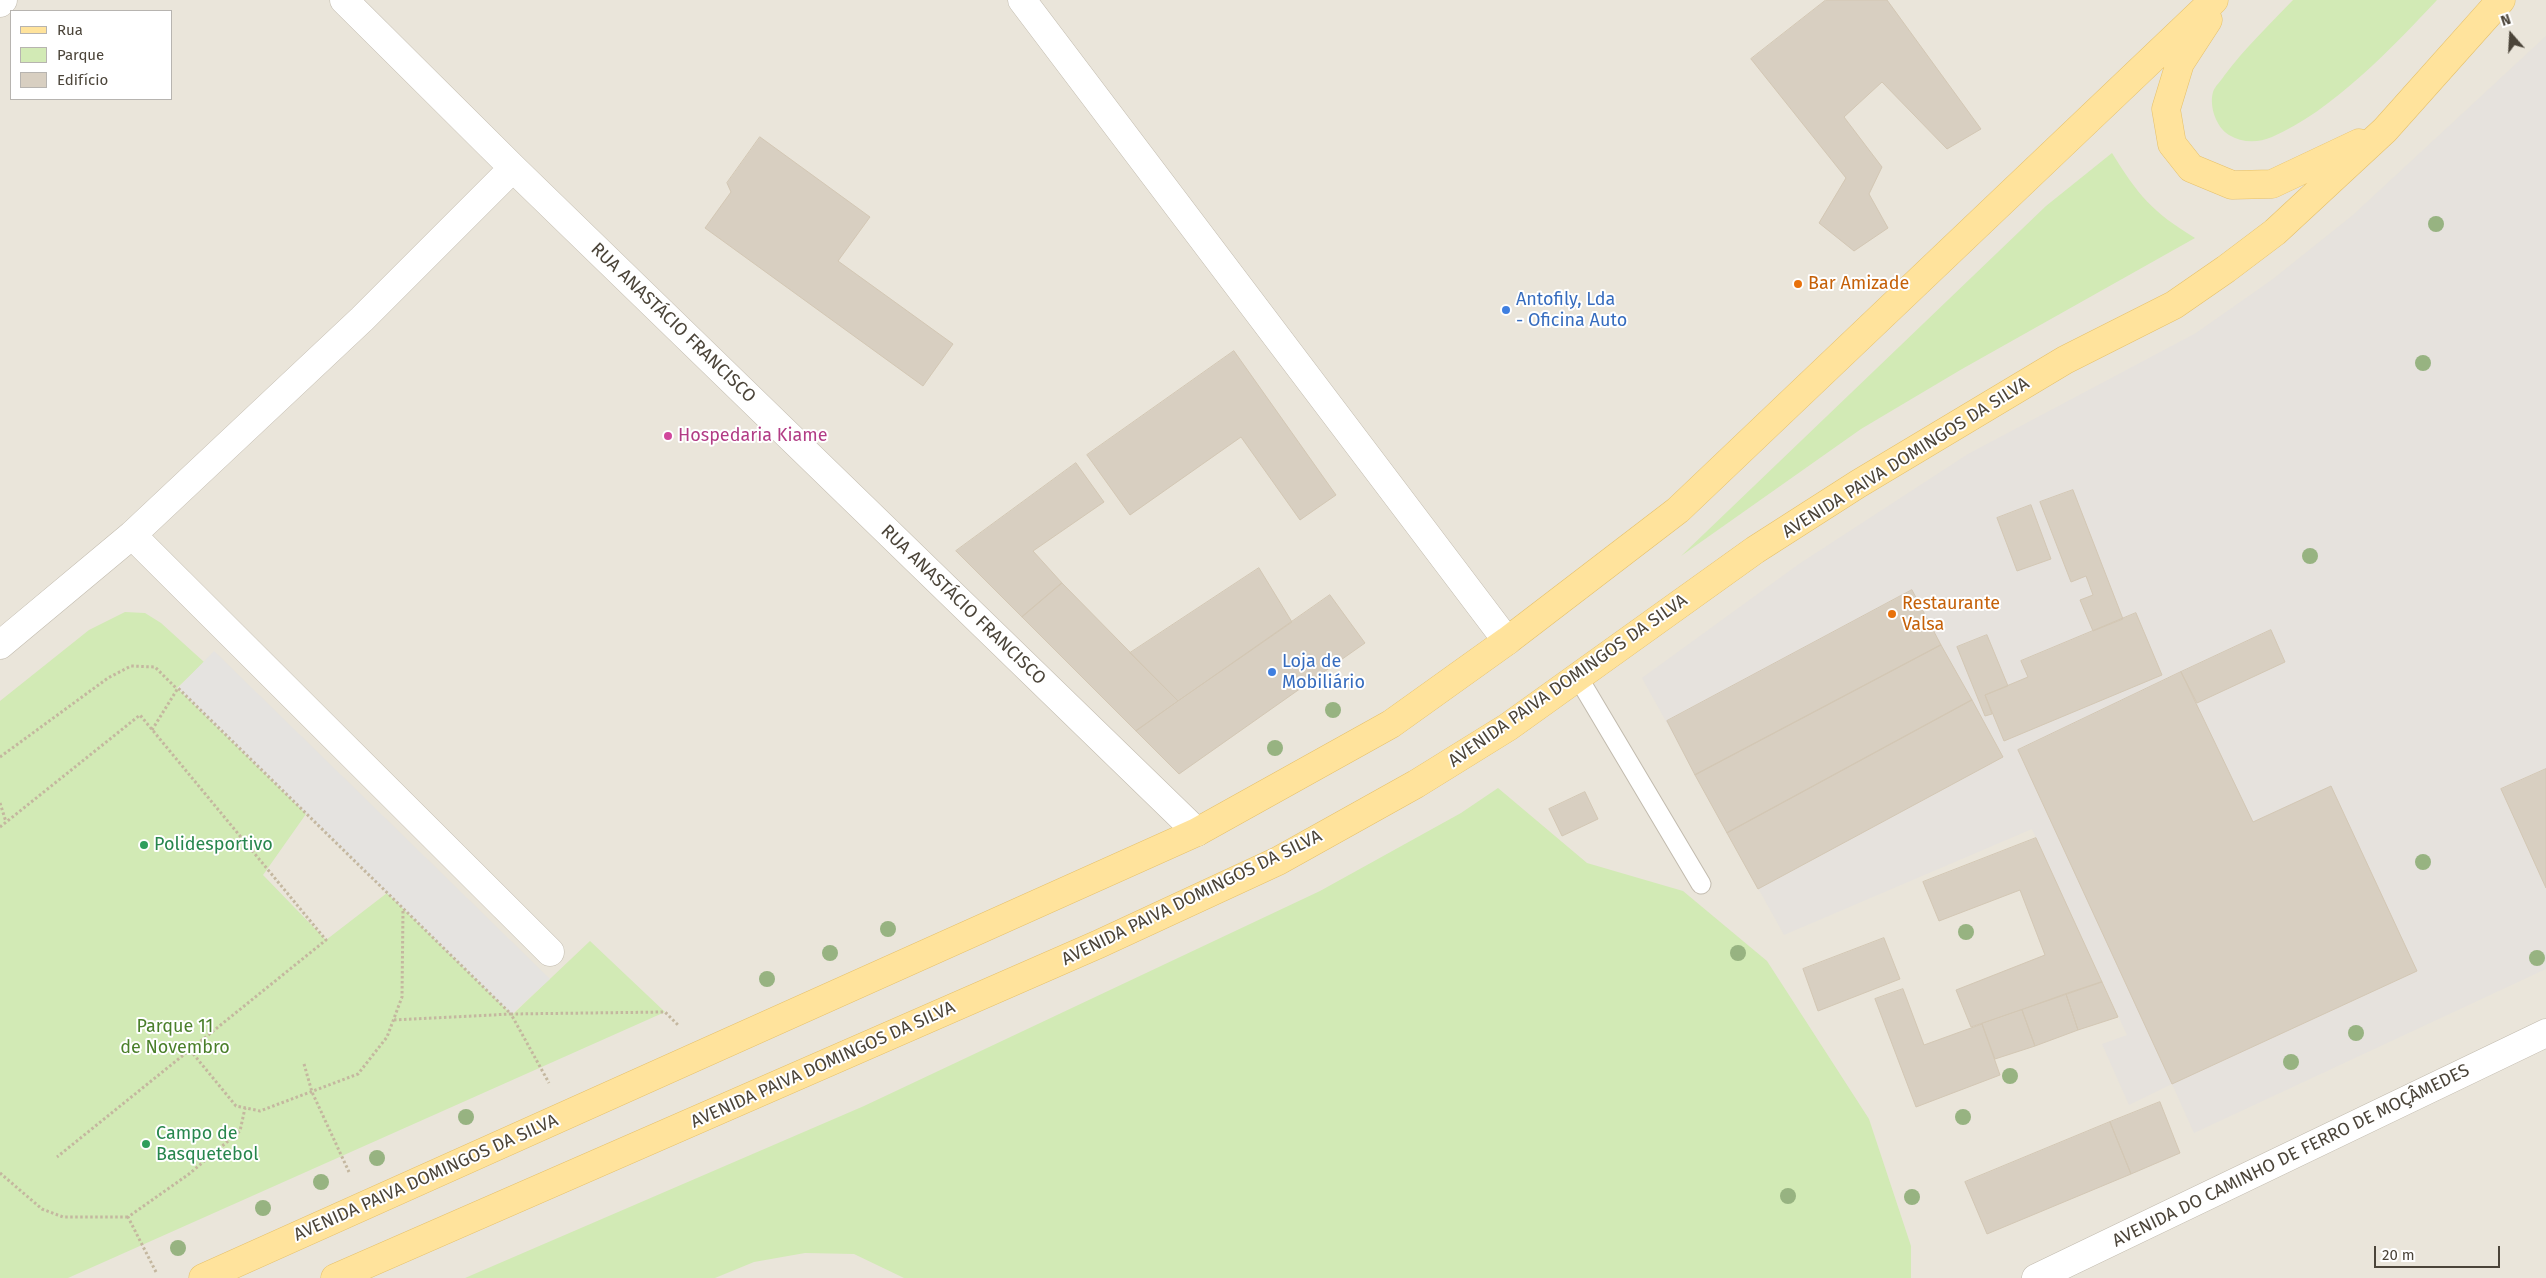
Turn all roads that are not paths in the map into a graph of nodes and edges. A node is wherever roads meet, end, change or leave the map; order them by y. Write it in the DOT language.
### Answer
graph roads {
  1 [pos="3,0"];
  2 [pos="344,0"];
  3 [pos="2214,0"];
  4 [pos="2222,0"];
  5 [pos="2501,0"];
  6 [pos="0,3"];
  7 [pos="1026,3"];
  8 [pos="2386,130"];
  9 [pos="513,168"];
  10 [pos="132,535"];
  11 [pos="1507,641"];
  12 [pos="0,645"];
  13 [pos="1579,679"];
  14 [pos="1196,832"];
  15 [pos="1701,884"];
  16 [pos="550,952"];
  17 [pos="2546,1034"];
  18 [pos="203,1278"];
  19 [pos="335,1278"];
  20 [pos="2036,1278"];
  1 -- 6 [label="street"];
  2 -- 9 [label="street, RUA ANASTÁCIO FRANCISCO"];
  3 -- 11 [label="main road, AVENIDA PAIVA DOMINGOS DA SILVA"];
  4 -- 8 [label="main road"];
  5 -- 8 [label="main road, AVENIDA PAIVA DOMINGOS DA SILVA"];
  7 -- 11 [label="street"];
  8 -- 13 [label="main road, AVENIDA PAIVA DOMINGOS DA SILVA"];
  9 -- 10 [label="street"];
  9 -- 14 [label="street, RUA ANASTÁCIO FRANCISCO"];
  10 -- 12 [label="street"];
  10 -- 16 [label="street"];
  11 -- 14 [label="main road, AVENIDA PAIVA DOMINGOS DA SILVA"];
  13 -- 15 [label="lane"];
  13 -- 19 [label="main road, AVENIDA PAIVA DOMINGOS DA SILVA"];
  14 -- 18 [label="main road, AVENIDA PAIVA DOMINGOS DA SILVA"];
  17 -- 20 [label="street, AVENIDA DO CAMINHO DE FERRO DE MOÇÂMEDES"];
}
